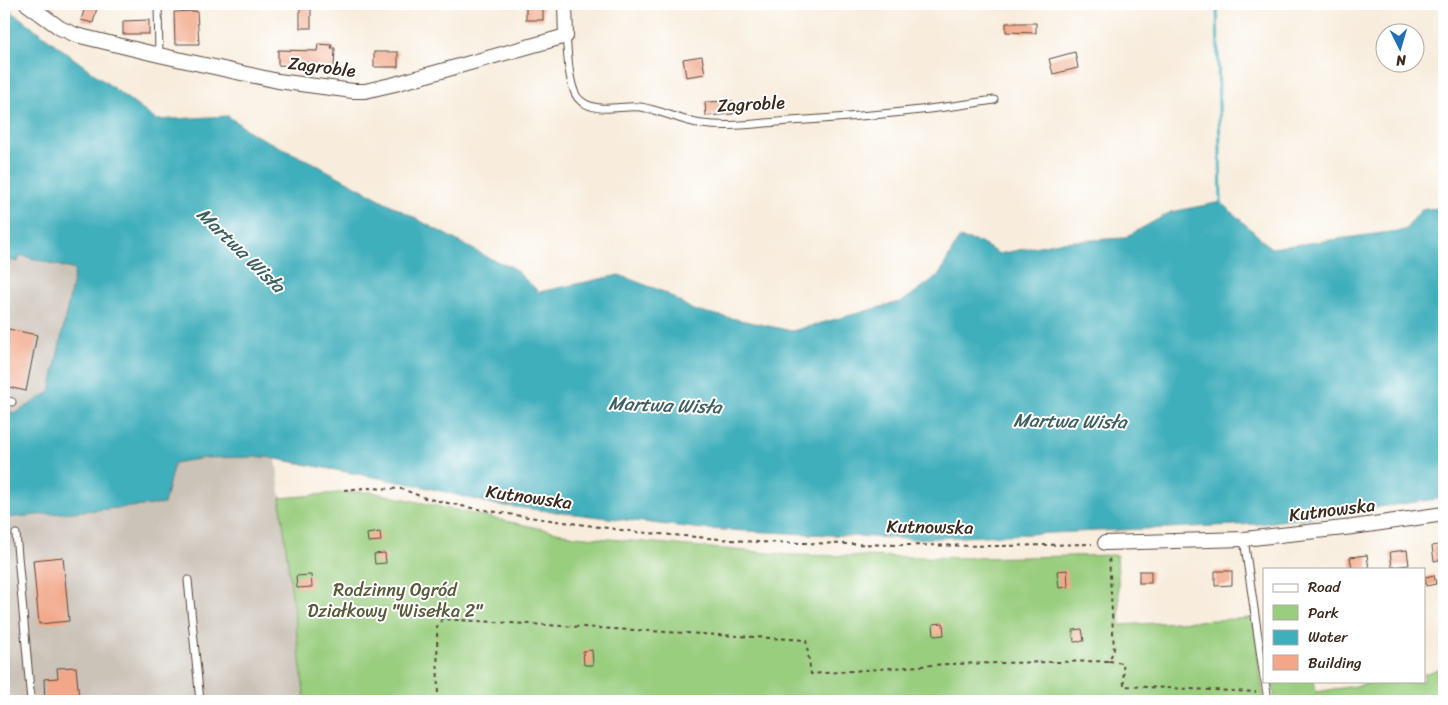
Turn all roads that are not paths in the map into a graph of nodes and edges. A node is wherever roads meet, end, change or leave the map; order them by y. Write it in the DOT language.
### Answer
graph roads {
  1 [pos="27,4"];
  2 [pos="158,4"];
  3 [pos="565,4"];
  4 [pos="566,36"];
  5 [pos="159,55"];
  6 [pos="994,100"];
  7 [pos="4,400"];
  8 [pos="12,402"];
  9 [pos="1444,514"];
  10 [pos="16,534"];
  11 [pos="1244,538"];
  12 [pos="1107,550"];
  13 [pos="188,580"];
  14 [pos="1263,672"];
  15 [pos="1264,682"];
  16 [pos="31,701"];
  17 [pos="194,701"];
  18 [pos="200,701"];
  19 [pos="1268,701"];
  1 -- 5 [label="street, Zagroble"];
  2 -- 5 [label="lane"];
  3 -- 4 [label="street, Zagroble"];
  4 -- 5 [label="street, Zagroble"];
  4 -- 6 [label="lane, Zagroble"];
  7 -- 8 [label="lane"];
  9 -- 11 [label="street, Kutnowska"];
  10 -- 16 [label="lane"];
  11 -- 12 [label="street, Kutnowska"];
  11 -- 14 [label="lane"];
  13 -- 18 [label="lane"];
  15 -- 19 [label="lane"];
  17 -- 18 [label="lane"];
}
